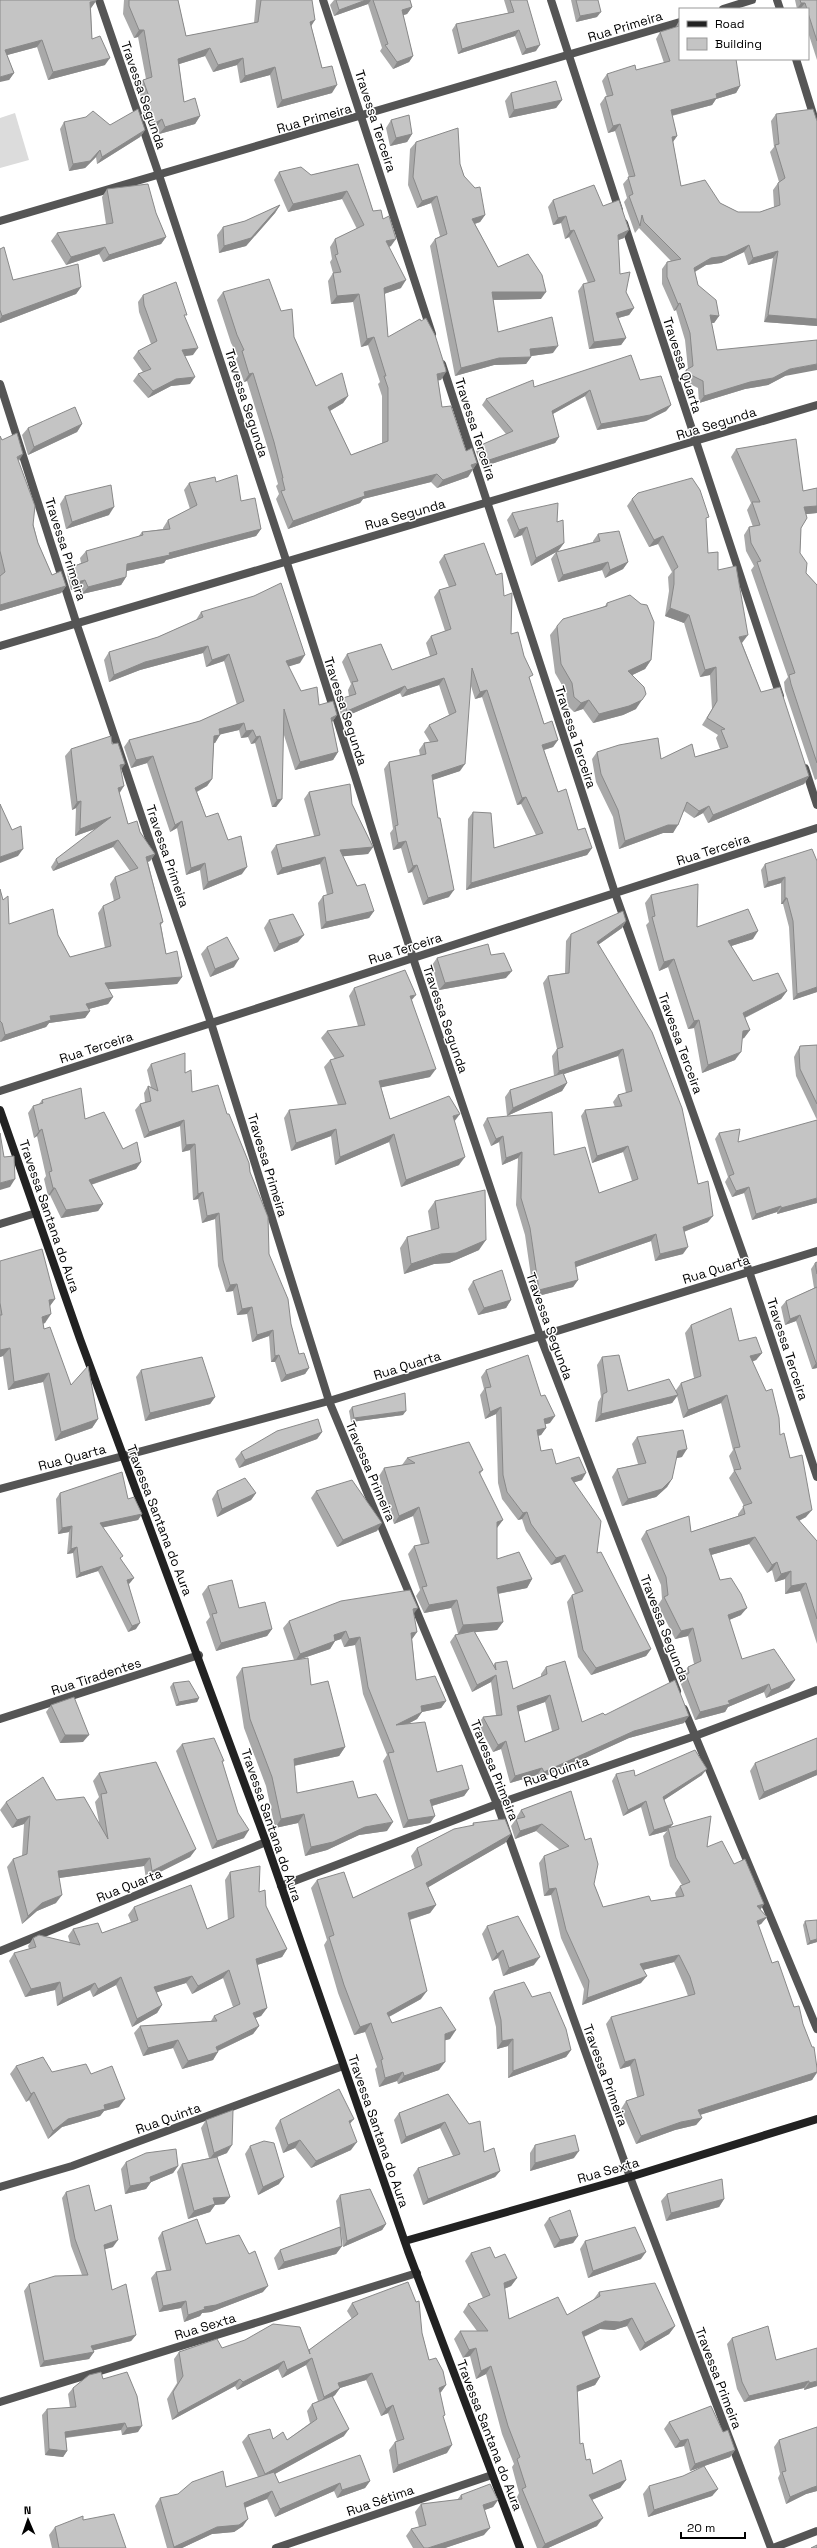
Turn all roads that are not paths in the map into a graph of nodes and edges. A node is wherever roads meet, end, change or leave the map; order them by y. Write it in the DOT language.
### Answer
graph roads {
  1 [pos="99,0"];
  2 [pos="323,0"];
  3 [pos="551,0"];
  4 [pos="752,0"];
  5 [pos="725,8"];
  6 [pos="679,22"];
  7 [pos="569,56"];
  8 [pos="796,60"];
  9 [pos="362,116"];
  10 [pos="817,127"];
  11 [pos="159,175"];
  12 [pos="0,221"];
  13 [pos="0,384"];
  14 [pos="817,405"];
  15 [pos="695,442"];
  16 [pos="487,504"];
  17 [pos="286,560"];
  18 [pos="77,624"];
  19 [pos="0,646"];
  20 [pos="784,707"];
  21 [pos="802,760"];
  22 [pos="817,805"];
  23 [pos="817,828"];
  24 [pos="615,893"];
  25 [pos="413,958"];
  26 [pos="211,1023"];
  27 [pos="0,1091"];
  28 [pos="0,1110"];
  29 [pos="36,1213"];
  30 [pos="0,1224"];
  31 [pos="817,1251"];
  32 [pos="749,1271"];
  33 [pos="540,1336"];
  34 [pos="329,1401"];
  35 [pos="123,1455"];
  36 [pos="817,1477"];
  37 [pos="0,1489"];
  38 [pos="199,1656"];
  39 [pos="817,1690"];
  40 [pos="0,1720"];
  41 [pos="694,1736"];
  42 [pos="496,1804"];
  43 [pos="266,1842"];
  44 [pos="281,1886"];
  45 [pos="0,1951"];
  46 [pos="817,2029"];
  47 [pos="343,2066"];
  48 [pos="817,2119"];
  49 [pos="630,2177"];
  50 [pos="0,2187"];
  51 [pos="405,2241"];
  52 [pos="417,2273"];
  53 [pos="0,2402"];
  54 [pos="492,2475"];
  55 [pos="817,2531"];
  56 [pos="276,2548"];
  57 [pos="520,2548"];
  58 [pos="772,2548"];
  1 -- 11 [label="street, Travessa Segunda"];
  2 -- 9 [label="street, Travessa Terceira"];
  3 -- 7 [label="street, Travessa Quarta"];
  4 -- 5 [label="street"];
  6 -- 7 [label="street, Rua Primeira"];
  7 -- 9 [label="street, Rua Primeira"];
  7 -- 15 [label="street, Travessa Quarta"];
  8 -- 10 [label="street"];
  9 -- 11 [label="street, Rua Primeira"];
  9 -- 16 [label="street, Travessa Terceira"];
  11 -- 12 [label="street, Rua Primeira"];
  11 -- 17 [label="street, Travessa Segunda"];
  13 -- 18 [label="street, Travessa Primeira"];
  14 -- 15 [label="street, Rua Segunda"];
  15 -- 16 [label="street, Rua Segunda"];
  15 -- 20 [label="street, Travessa Quarta"];
  16 -- 17 [label="street, Rua Segunda"];
  16 -- 24 [label="street, Travessa Terceira"];
  17 -- 18 [label="street, Rua Segunda"];
  17 -- 25 [label="street, Travessa Segunda"];
  18 -- 19 [label="street, Rua Segunda"];
  18 -- 26 [label="street, Travessa Primeira"];
  21 -- 22 [label="street"];
  23 -- 24 [label="street, Rua Terceira"];
  24 -- 25 [label="street, Rua Terceira"];
  24 -- 32 [label="street, Travessa Terceira"];
  25 -- 26 [label="street, Rua Terceira"];
  25 -- 33 [label="street, Travessa Segunda"];
  26 -- 27 [label="street, Rua Terceira"];
  26 -- 34 [label="street, Travessa Primeira"];
  28 -- 29 [label="street, Travessa Santana do Aura"];
  29 -- 30 [label="street"];
  29 -- 35 [label="street, Travessa Santana do Aura"];
  31 -- 32 [label="street, Rua Quarta"];
  32 -- 33 [label="street, Rua Quarta"];
  32 -- 36 [label="street, Travessa Terceira"];
  33 -- 34 [label="street, Rua Quarta"];
  33 -- 41 [label="street, Travessa Segunda"];
  34 -- 35 [label="street, Rua Quarta"];
  34 -- 42 [label="street, Travessa Primeira"];
  35 -- 37 [label="street, Rua Quarta"];
  35 -- 38 [label="street, Travessa Santana do Aura"];
  38 -- 40 [label="street, Rua Tiradentes"];
  38 -- 43 [label="street, Travessa Santana do Aura"];
  39 -- 41 [label="street, Rua Quinta"];
  41 -- 42 [label="street, Rua Quinta"];
  41 -- 46 [label="street, Travessa Segunda"];
  42 -- 44 [label="street, Rua Quinta"];
  42 -- 49 [label="street, Travessa Primeira"];
  43 -- 44 [label="street, Travessa Santana do Aura"];
  43 -- 45 [label="street, Rua Quarta"];
  44 -- 47 [label="street, Travessa Santana do Aura"];
  47 -- 50 [label="street, Rua Quinta"];
  47 -- 51 [label="street, Travessa Santana do Aura"];
  48 -- 49 [label="street, Rua Sexta"];
  49 -- 51 [label="street, Rua Sexta"];
  49 -- 58 [label="street, Travessa Primeira"];
  51 -- 52 [label="street, Travessa Santana do Aura"];
  52 -- 53 [label="street, Rua Sexta"];
  52 -- 54 [label="street, Travessa Santana do Aura"];
  54 -- 56 [label="street, Rua Sétima"];
  54 -- 57 [label="street, Travessa Santana do Aura"];
  55 -- 58 [label="street"];
}
